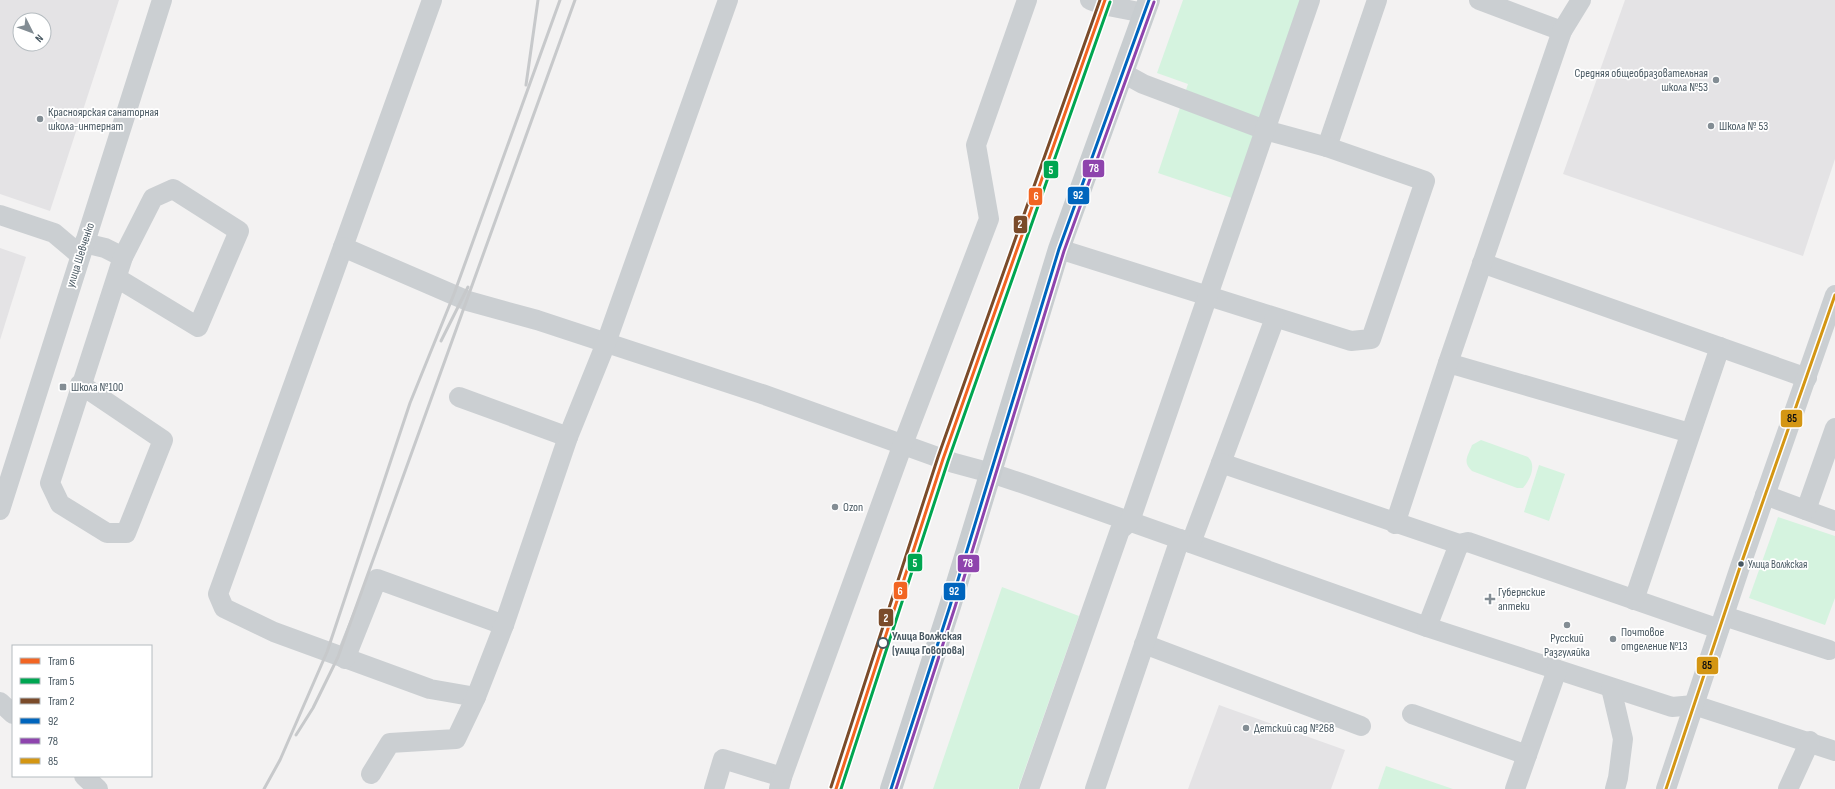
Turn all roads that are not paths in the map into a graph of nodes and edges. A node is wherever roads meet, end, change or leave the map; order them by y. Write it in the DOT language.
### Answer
graph roads {
  1 [pos="162,0"];
  2 [pos="432,0"];
  3 [pos="728,0"];
  4 [pos="1027,0"];
  5 [pos="1090,0"];
  6 [pos="1310,0"];
  7 [pos="1377,0"];
  8 [pos="1479,0"];
  9 [pos="1580,0"];
  10 [pos="1147,6"];
  11 [pos="1562,31"];
  12 [pos="1123,73"];
  13 [pos="1266,130"];
  14 [pos="1327,147"];
  15 [pos="0,214"];
  16 [pos="343,247"];
  17 [pos="82,249"];
  18 [pos="1059,249"];
  19 [pos="124,258"];
  20 [pos="1482,263"];
  21 [pos="117,278"];
  22 [pos="1208,296"];
  23 [pos="1835,296"];
  24 [pos="1275,318"];
  25 [pos="606,343"];
  26 [pos="1720,347"];
  27 [pos="1448,363"];
  28 [pos="1806,378"];
  29 [pos="80,384"];
  30 [pos="459,397"];
  31 [pos="1835,428"];
  32 [pos="1690,433"];
  33 [pos="568,437"];
  34 [pos="903,444"];
  35 [pos="1221,463"];
  36 [pos="991,473"];
  37 [pos="1765,495"];
  38 [pos="0,510"];
  39 [pos="1806,510"];
  40 [pos="1130,521"];
  41 [pos="1835,521"];
  42 [pos="1395,524"];
  43 [pos="1186,541"];
  44 [pos="1459,544"];
  45 [pos="1634,600"];
  46 [pos="1721,622"];
  47 [pos="504,625"];
  48 [pos="1427,627"];
  49 [pos="1144,644"];
  50 [pos="1829,650"];
  51 [pos="345,659"];
  52 [pos="1558,670"];
  53 [pos="1612,688"];
  54 [pos="476,696"];
  55 [pos="0,702"];
  56 [pos="1694,705"];
  57 [pos="12,713"];
  58 [pos="1412,714"];
  59 [pos="1361,726"];
  60 [pos="1810,741"];
  61 [pos="1835,751"];
  62 [pos="1527,754"];
  63 [pos="371,774"];
  64 [pos="85,777"];
  65 [pos="781,783"];
  66 [pos="98,789"];
  67 [pos="714,789"];
  68 [pos="891,789"];
  69 [pos="1029,789"];
  70 [pos="1095,789"];
  71 [pos="1515,789"];
  72 [pos="1615,789"];
  73 [pos="1666,789"];
  74 [pos="1788,789"];
  1 -- 17 [label="street, улица Шевченко"];
  2 -- 16 [label="street"];
  3 -- 25 [label="street"];
  4 -- 34 [label="street"];
  5 -- 10 [label="street"];
  6 -- 13 [label="street"];
  7 -- 14 [label="street"];
  8 -- 11 [label="street"];
  9 -- 11 [label="street"];
  10 -- 12 [label="main road"];
  11 -- 20 [label="street"];
  12 -- 13 [label="street"];
  12 -- 18 [label="main road"];
  13 -- 14 [label="street"];
  13 -- 22 [label="street"];
  14 -- 24 [label="street"];
  15 -- 17 [label="street"];
  16 -- 25 [label="street"];
  16 -- 51 [label="street"];
  17 -- 19 [label="street"];
  17 -- 38 [label="street, улица Шевченко"];
  18 -- 22 [label="street"];
  18 -- 36 [label="main road"];
  19 -- 21 [label="street"];
  19 -- 21 [label="street"];
  20 -- 26 [label="street"];
  20 -- 27 [label="street"];
  21 -- 29 [label="street"];
  22 -- 24 [label="street"];
  22 -- 40 [label="street"];
  23 -- 28 [label="street"];
  24 -- 35 [label="street"];
  25 -- 33 [label="street"];
  25 -- 34 [label="street"];
  26 -- 28 [label="street"];
  26 -- 32 [label="street"];
  27 -- 32 [label="street"];
  27 -- 42 [label="street"];
  28 -- 37 [label="street"];
  29 -- 29 [label="street"];
  30 -- 33 [label="street"];
  31 -- 39 [label="street"];
  32 -- 45 [label="street"];
  33 -- 47 [label="street"];
  34 -- 36 [label="street"];
  34 -- 65 [label="street"];
  35 -- 42 [label="street"];
  35 -- 43 [label="street"];
  36 -- 40 [label="street"];
  36 -- 68 [label="main road"];
  37 -- 39 [label="street"];
  37 -- 46 [label="street"];
  39 -- 41 [label="street"];
  40 -- 43 [label="street"];
  40 -- 69 [label="street"];
  42 -- 44 [label="street"];
  43 -- 48 [label="street"];
  43 -- 49 [label="street"];
  44 -- 45 [label="street"];
  44 -- 48 [label="street"];
  45 -- 46 [label="street"];
  46 -- 50 [label="street"];
  46 -- 56 [label="street"];
  47 -- 51 [label="street"];
  47 -- 54 [label="street"];
  48 -- 52 [label="street"];
  49 -- 59 [label="street"];
  49 -- 70 [label="street"];
  51 -- 54 [label="street"];
  52 -- 53 [label="street"];
  52 -- 62 [label="street"];
  53 -- 56 [label="street"];
  53 -- 72 [label="street"];
  54 -- 63 [label="street"];
  55 -- 57 [label="street"];
  56 -- 60 [label="street"];
  56 -- 73 [label="street"];
  58 -- 62 [label="street"];
  60 -- 61 [label="street"];
  60 -- 74 [label="street"];
  62 -- 71 [label="street"];
  64 -- 66 [label="street"];
  65 -- 67 [label="street"];
}
